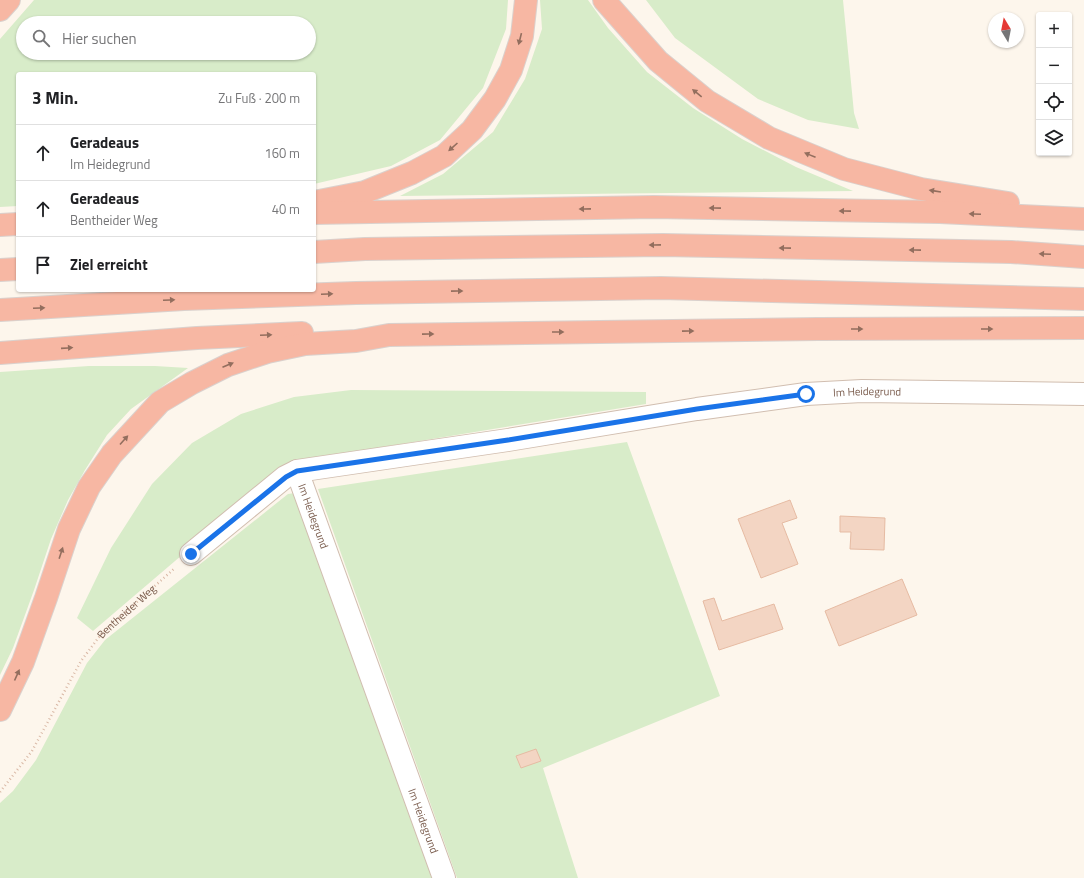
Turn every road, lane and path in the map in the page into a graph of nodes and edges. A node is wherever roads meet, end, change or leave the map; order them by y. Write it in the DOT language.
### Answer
graph roads {
  1 [pos="9,0"];
  2 [pos="526,0"];
  3 [pos="604,0"];
  4 [pos="0,10"];
  5 [pos="316,202"];
  6 [pos="316,213"];
  7 [pos="1084,214"];
  8 [pos="1084,219"];
  9 [pos="16,224"];
  10 [pos="0,225"];
  11 [pos="316,252"];
  12 [pos="1084,257"];
  13 [pos="16,269"];
  14 [pos="0,270"];
  15 [pos="1084,299"];
  16 [pos="0,310"];
  17 [pos="1084,328"];
  18 [pos="389,335"];
  19 [pos="0,353"];
  20 [pos="1084,394"];
  21 [pos="297,471"];
  22 [pos="191,554"];
  23 [pos="0,710"];
  24 [pos="0,792"];
  25 [pos="444,878"];
  1 -- 4 [label="highway"];
  2 -- 5 [label="highway, one-way"];
  7 -- 3 [label="highway, one-way"];
  8 -- 6 [label="highway, one-way"];
  9 -- 10 [label="highway"];
  12 -- 11 [label="highway, one-way"];
  13 -- 14 [label="highway"];
  16 -- 15 [label="highway, one-way"];
  18 -- 17 [label="highway, one-way"];
  19 -- 18 [label="highway, one-way"];
  23 -- 18 [label="highway, one-way"];
  20 -- 21 [label="street, Im Heidegrund"];
  21 -- 22 [label="street"];
  21 -- 25 [label="street, Im Heidegrund"];
  22 -- 24 [label="path, Bentheider Weg"];
}
